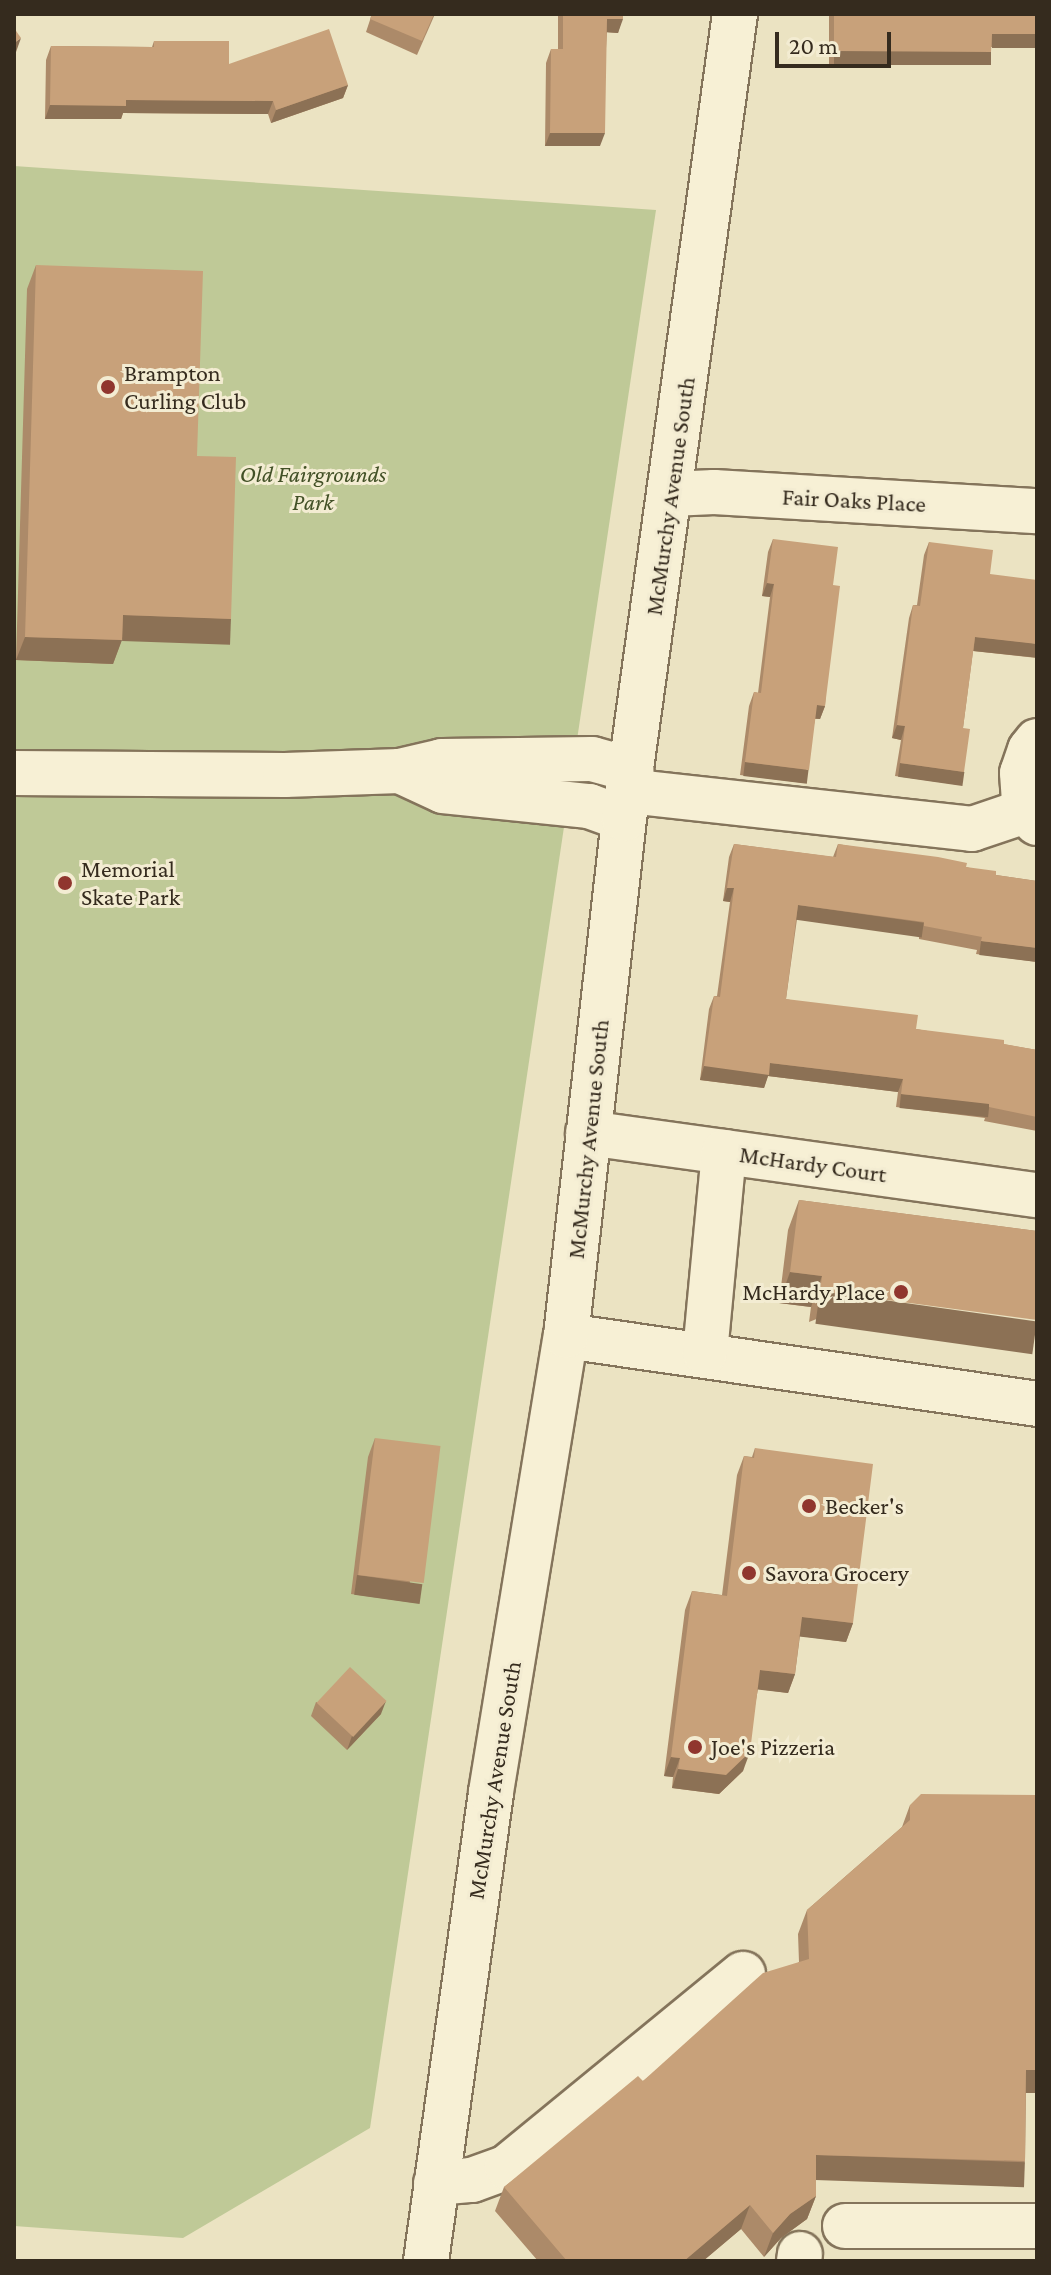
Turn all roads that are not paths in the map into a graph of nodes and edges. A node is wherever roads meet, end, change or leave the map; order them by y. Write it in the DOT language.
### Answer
graph roads {
  1 [pos="735,14"];
  2 [pos="671,494"];
  3 [pos="1037,511"];
  4 [pos="1037,741"];
  5 [pos="14,773"];
  6 [pos="628,793"];
  7 [pos="1032,816"];
  8 [pos="588,1133"];
  9 [pos="724,1152"];
  10 [pos="1037,1195"];
  11 [pos="566,1336"];
  12 [pos="705,1353"];
  13 [pos="1037,1404"];
  14 [pos="743,1974"];
  15 [pos="436,2183"];
  16 [pos="845,2226"];
  17 [pos="1037,2226"];
  18 [pos="426,2261"];
  1 -- 2 [label="street, McMurchy Avenue South"];
  2 -- 3 [label="street, Fair Oaks Place"];
  2 -- 6 [label="street, McMurchy Avenue South"];
  4 -- 7 [label="street"];
  5 -- 6 [label="street"];
  6 -- 7 [label="street"];
  6 -- 8 [label="street, McMurchy Avenue South"];
  8 -- 9 [label="street, McHardy Court"];
  8 -- 11 [label="street, McMurchy Avenue South"];
  9 -- 10 [label="street, McHardy Court"];
  9 -- 12 [label="street"];
  11 -- 12 [label="street"];
  11 -- 15 [label="street, McMurchy Avenue South"];
  12 -- 13 [label="street"];
  14 -- 15 [label="street"];
  15 -- 18 [label="street, McMurchy Avenue South"];
  16 -- 17 [label="street"];
}
